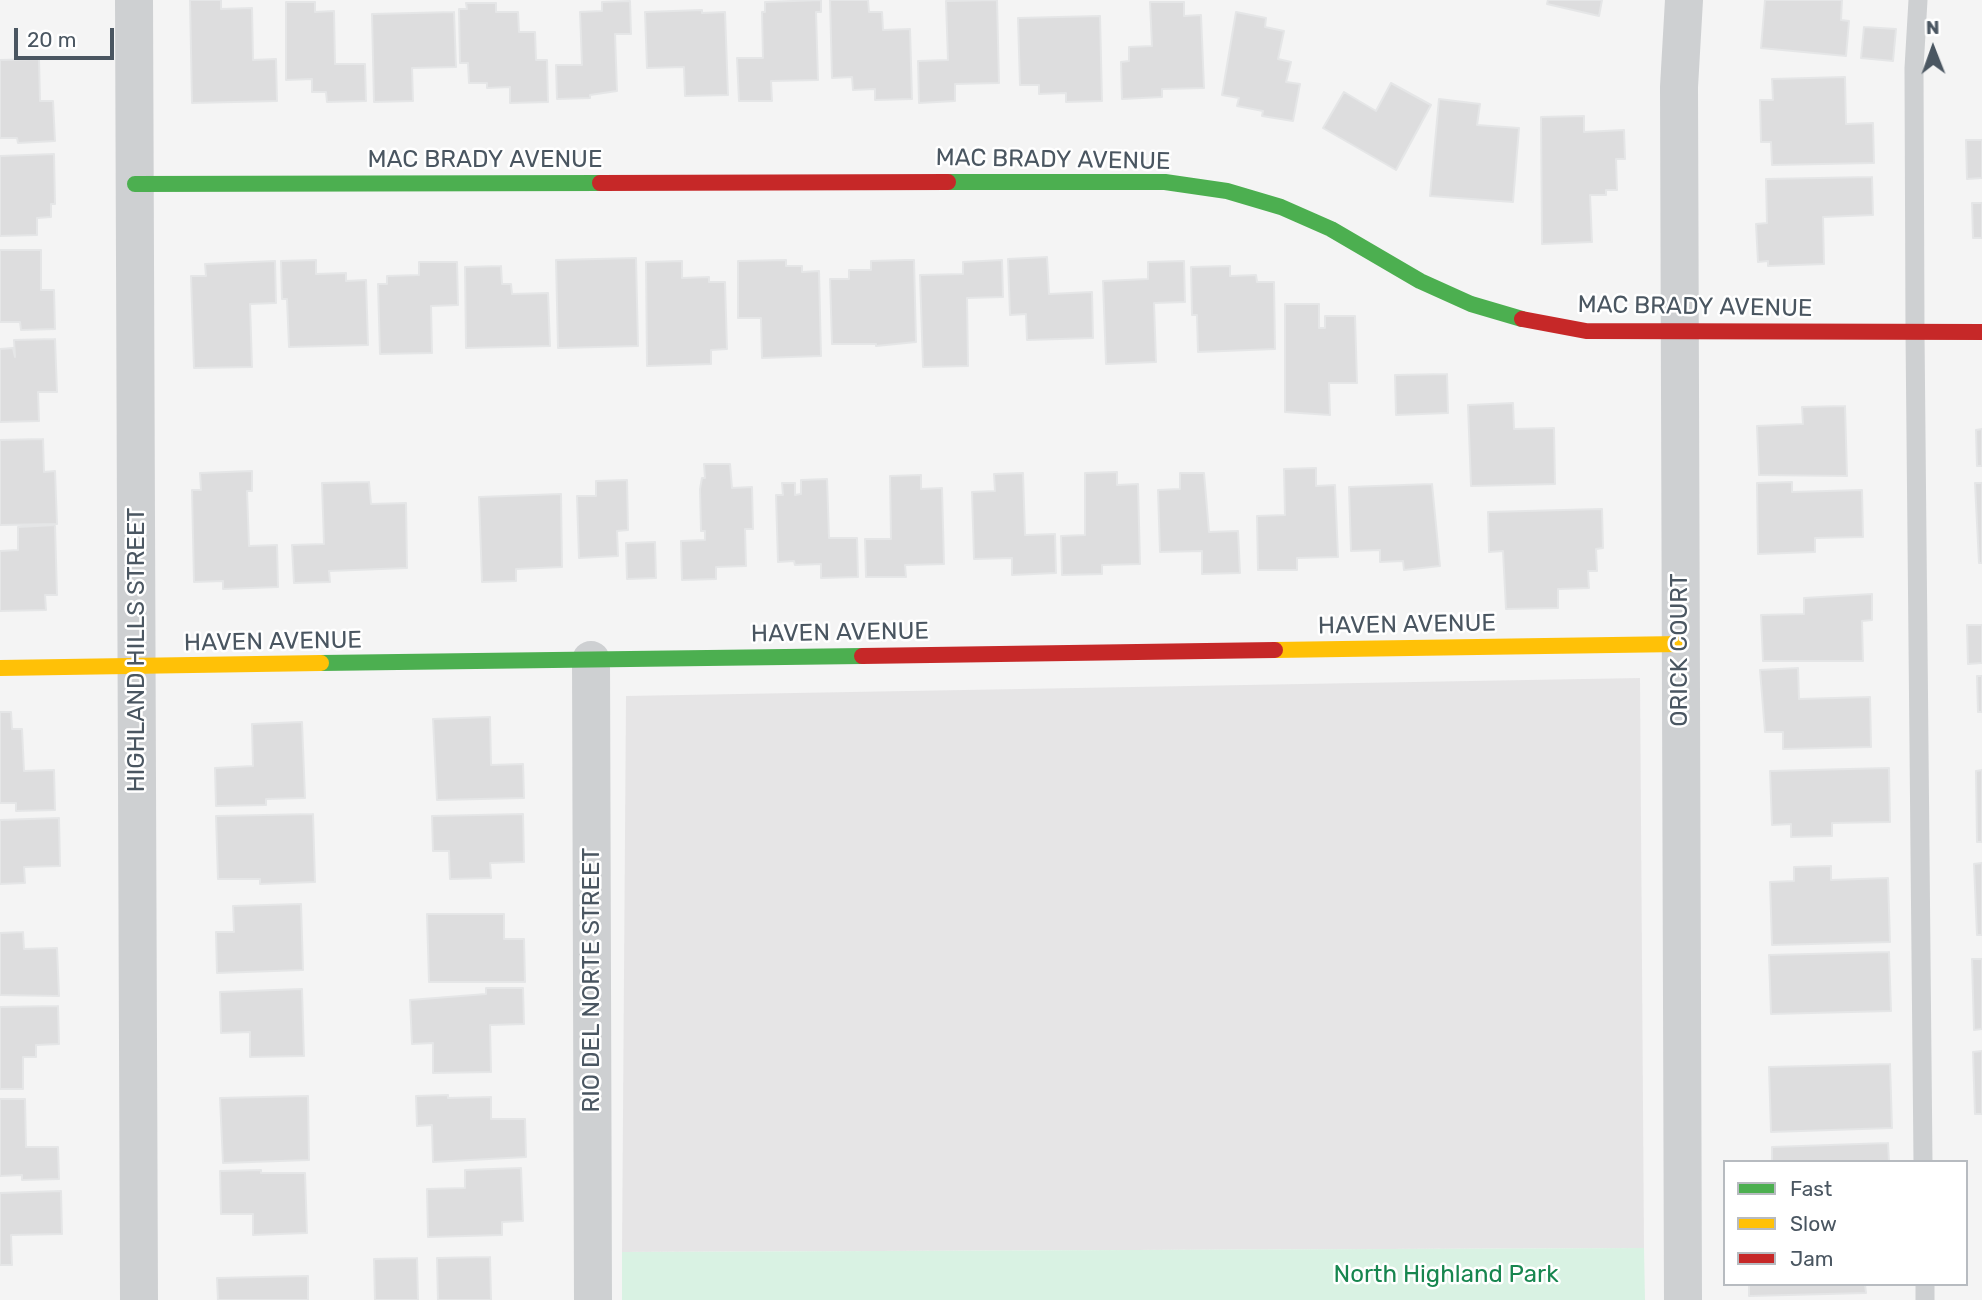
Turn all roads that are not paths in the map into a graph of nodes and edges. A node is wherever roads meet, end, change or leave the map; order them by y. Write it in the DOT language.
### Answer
graph roads {
  1 [pos="134,0"];
  2 [pos="1684,0"];
  3 [pos="1918,0"];
  4 [pos="135,184"];
  5 [pos="1915,332"];
  6 [pos="1982,332"];
  7 [pos="1679,333"];
  8 [pos="1680,643"];
  9 [pos="591,660"];
  10 [pos="137,667"];
  11 [pos="0,668"];
  12 [pos="1923,1160"];
  13 [pos="139,1300"];
  14 [pos="593,1300"];
  15 [pos="1683,1300"];
  1 -- 4 [label="street, HIGHLAND HILLS STREET"];
  2 -- 7 [label="street, ORICK COURT"];
  3 -- 5 [label="lane"];
  4 -- 7 [label="street, MAC BRADY AVENUE"];
  4 -- 10 [label="street, HIGHLAND HILLS STREET"];
  5 -- 6 [label="street, MAC BRADY AVENUE"];
  5 -- 7 [label="street, MAC BRADY AVENUE"];
  5 -- 12 [label="lane"];
  7 -- 8 [label="street, ORICK COURT"];
  8 -- 9 [label="street, HAVEN AVENUE"];
  8 -- 15 [label="street, ORICK COURT"];
  9 -- 10 [label="street, HAVEN AVENUE"];
  9 -- 14 [label="street, RIO DEL NORTE STREET"];
  10 -- 11 [label="street, HAVEN AVENUE"];
  10 -- 13 [label="street, HIGHLAND HILLS STREET"];
}
